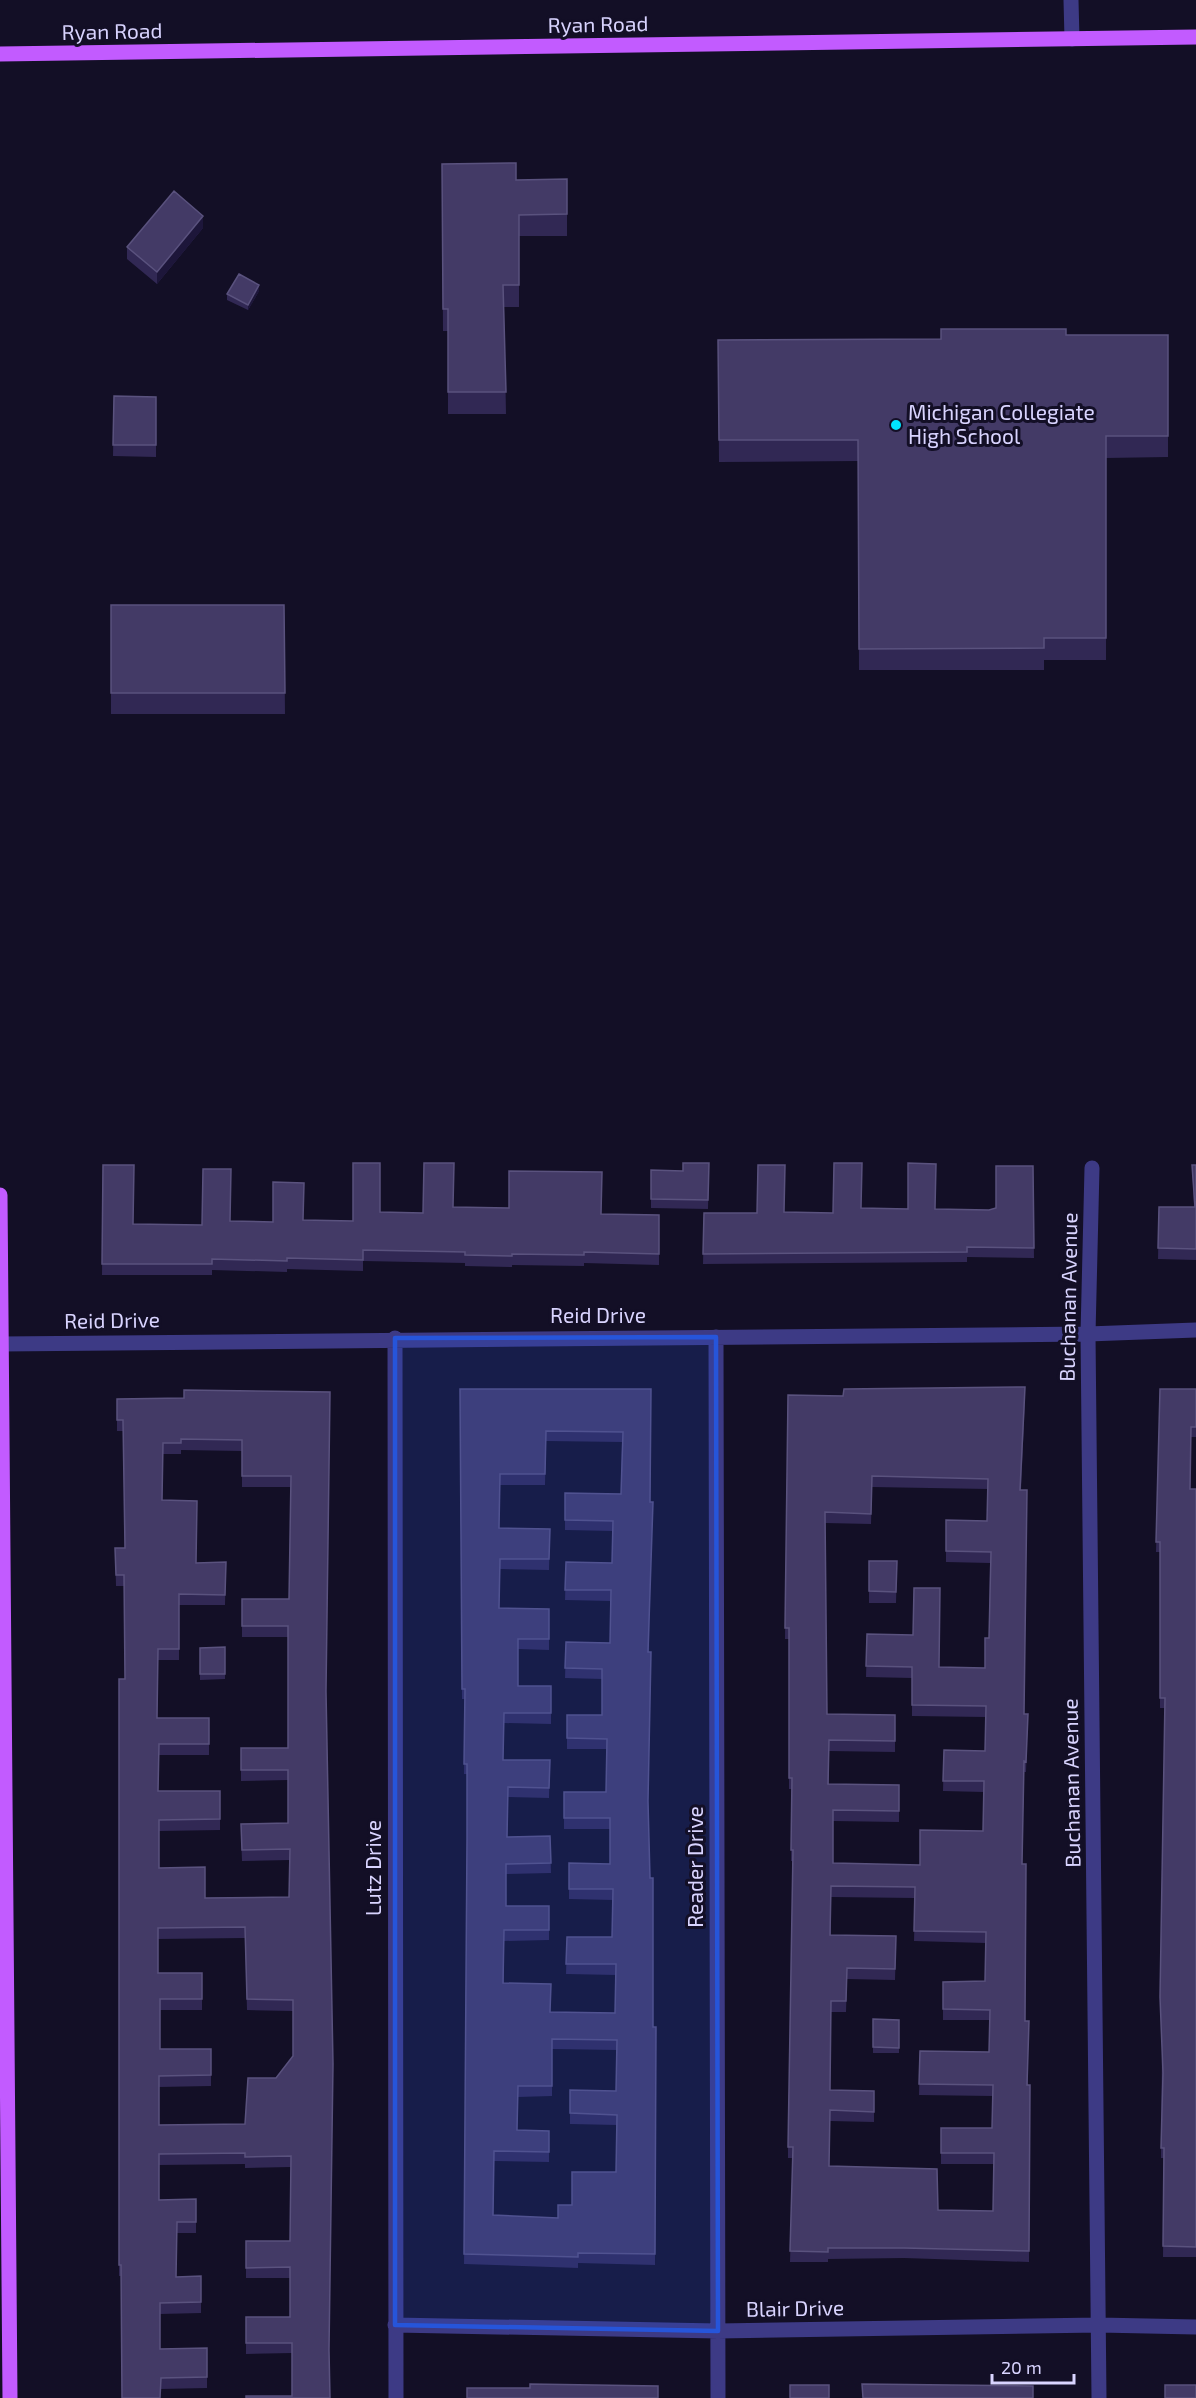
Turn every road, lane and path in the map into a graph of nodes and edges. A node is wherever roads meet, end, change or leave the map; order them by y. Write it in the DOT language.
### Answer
graph roads {
  1 [pos="1071,0"];
  2 [pos="1196,36"];
  3 [pos="1072,39"];
  4 [pos="0,54"];
  5 [pos="1092,1168"];
  6 [pos="0,1195"];
  7 [pos="1196,1330"];
  8 [pos="1088,1334"];
  9 [pos="716,1336"];
  10 [pos="395,1338"];
  11 [pos="1,1344"];
  12 [pos="395,2325"];
  13 [pos="1099,2325"];
  14 [pos="1196,2327"];
  15 [pos="718,2331"];
  16 [pos="5,2366"];
  17 [pos="10,2398"];
  18 [pos="396,2398"];
  19 [pos="718,2398"];
  20 [pos="1099,2398"];
  1 -- 3 [label="street"];
  2 -- 3 [label="main road, Ryan Road"];
  3 -- 4 [label="main road, Ryan Road"];
  5 -- 8 [label="street, Buchanan Avenue"];
  6 -- 11 [label="main road"];
  7 -- 8 [label="street, Reid Drive"];
  8 -- 9 [label="street, Reid Drive"];
  8 -- 13 [label="street, Buchanan Avenue"];
  9 -- 10 [label="street, Reid Drive"];
  9 -- 15 [label="street, Reader Drive"];
  10 -- 11 [label="street, Reid Drive"];
  10 -- 12 [label="street, Lutz Drive"];
  11 -- 16 [label="main road"];
  12 -- 15 [label="street, Blair Drive"];
  12 -- 18 [label="street, Lutz Drive"];
  13 -- 14 [label="street, Blair Drive"];
  13 -- 15 [label="street, Blair Drive"];
  13 -- 20 [label="street, Buchanan Avenue"];
  15 -- 19 [label="street, Reader Drive"];
  16 -- 17 [label="main road"];
}
